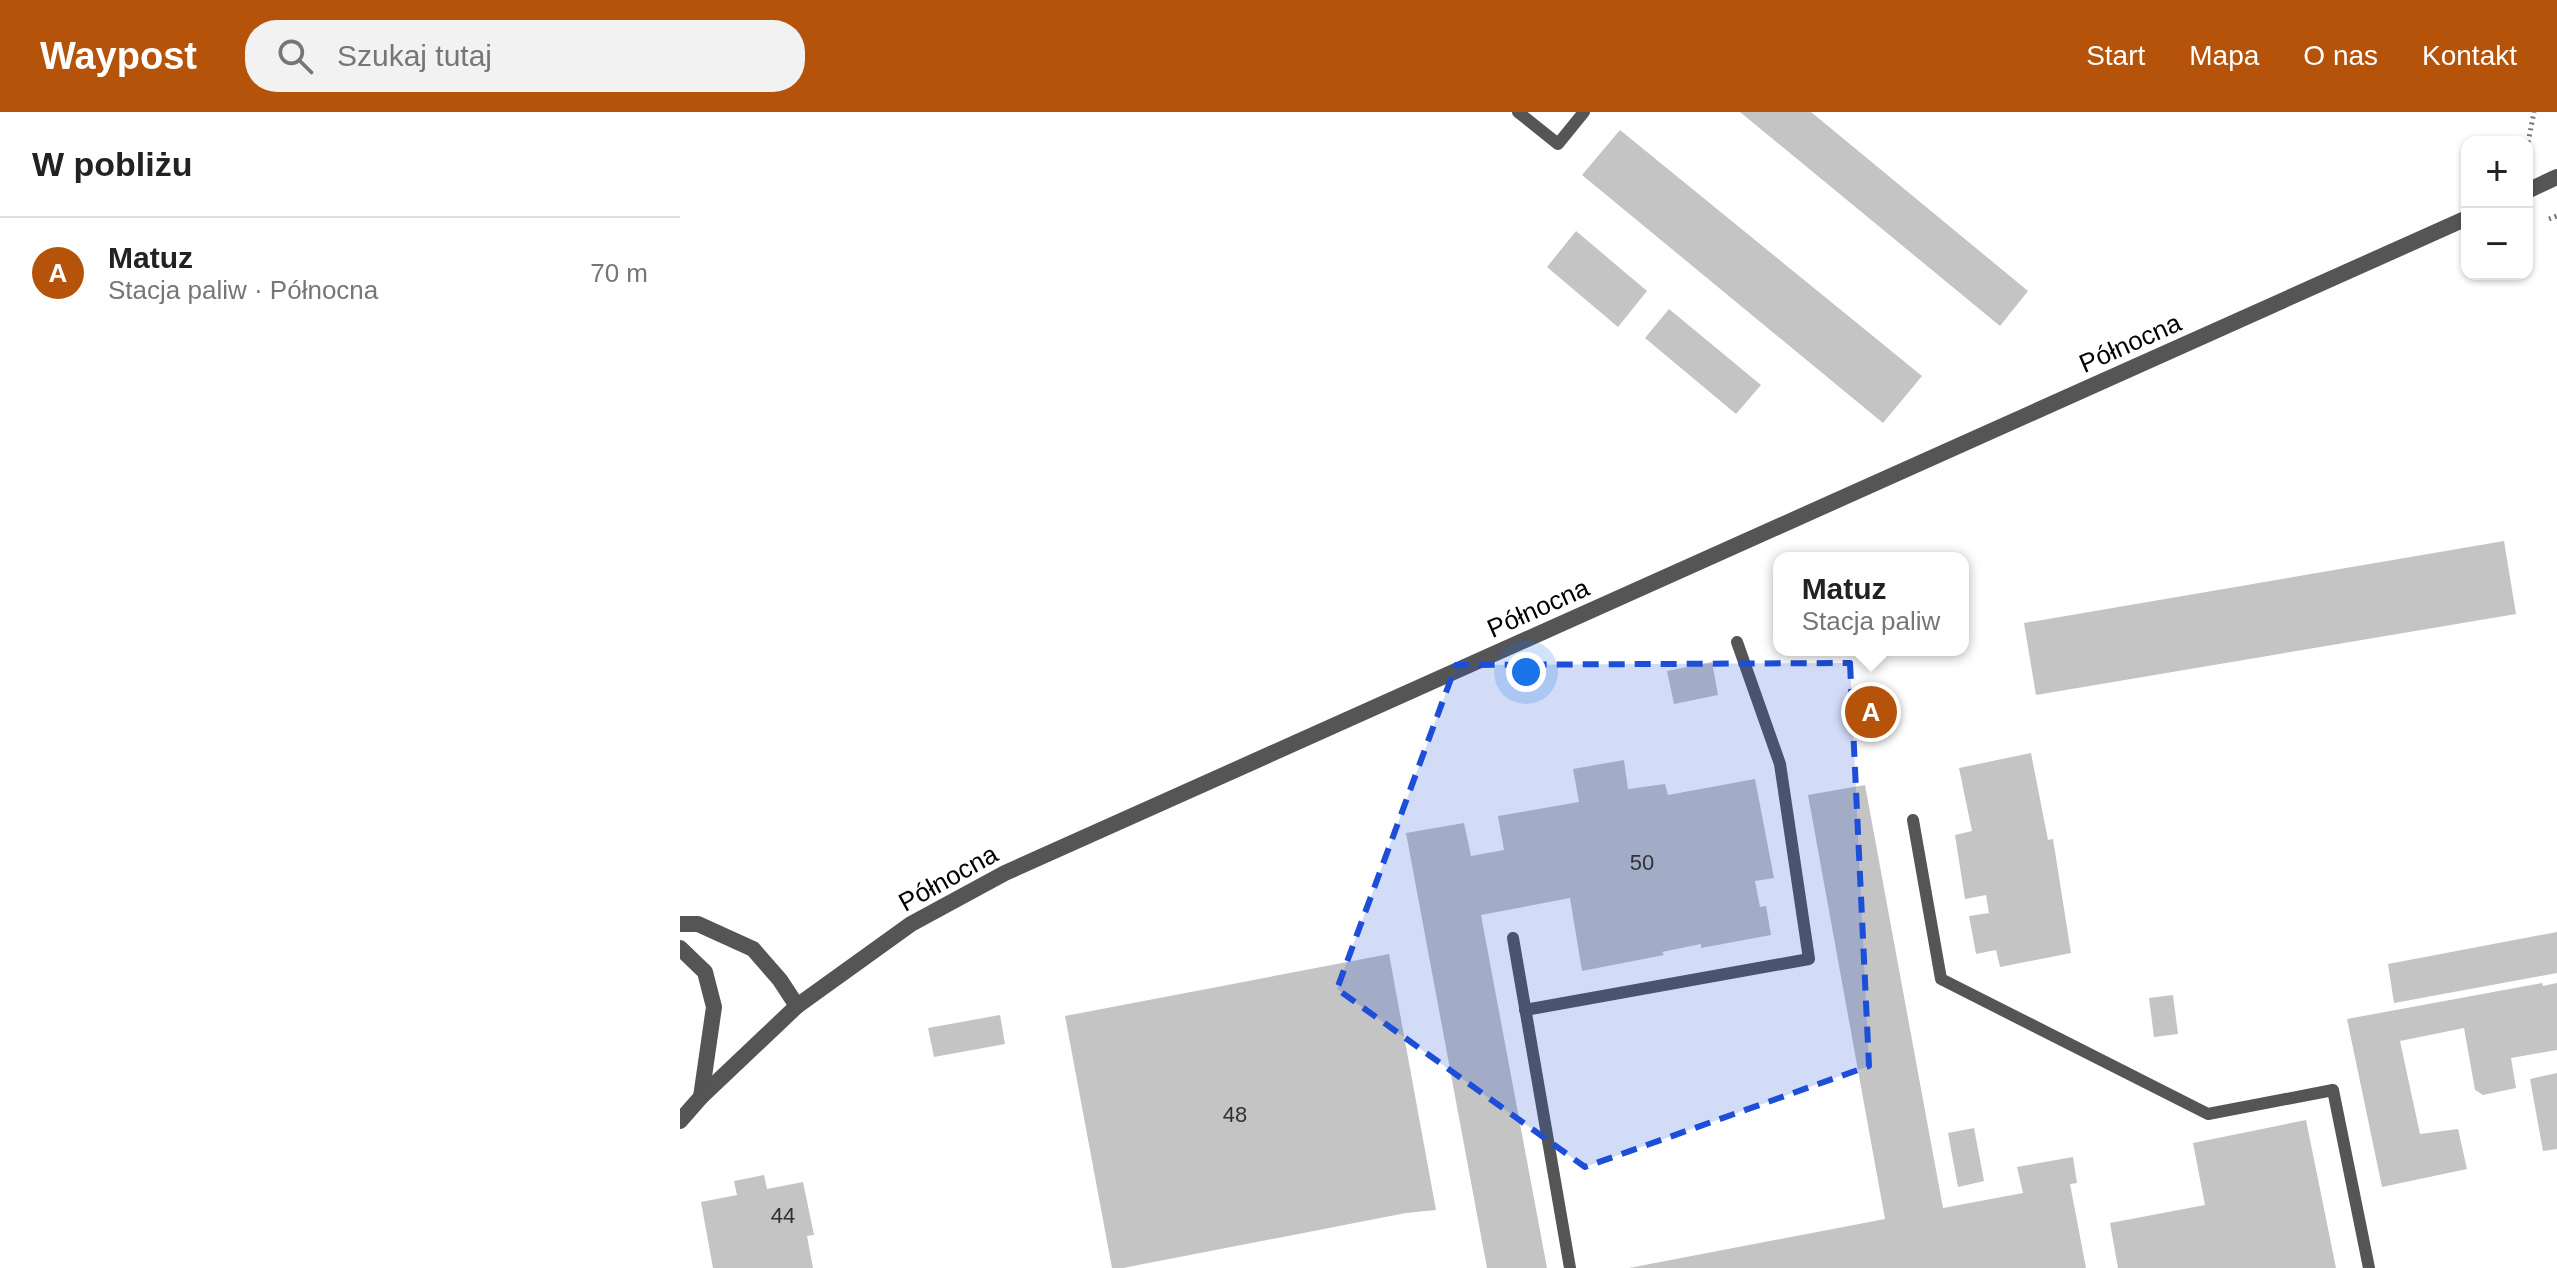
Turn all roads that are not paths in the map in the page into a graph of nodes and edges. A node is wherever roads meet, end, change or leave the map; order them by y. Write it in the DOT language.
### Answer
graph roads {
  1 [pos="1518,112"];
  2 [pos="1584,112"];
  3 [pos="2557,177"];
  4 [pos="2533,188"];
  5 [pos="2461,221"];
  6 [pos="1737,642"];
  7 [pos="1913,820"];
  8 [pos="680,924"];
  9 [pos="1513,938"];
  10 [pos="680,948"];
  11 [pos="797,1006"];
  12 [pos="1525,1010"];
  13 [pos="701,1097"];
  14 [pos="680,1121"];
  15 [pos="1570,1268"];
  16 [pos="2369,1268"];
  1 -- 2 [label="lane"];
  3 -- 4 [label="street"];
  5 -- 11 [label="street, Północna"];
  6 -- 12 [label="lane"];
  7 -- 16 [label="lane"];
  8 -- 11 [label="street"];
  9 -- 12 [label="lane"];
  10 -- 13 [label="street"];
  11 -- 13 [label="street, Północna"];
  12 -- 15 [label="lane"];
  13 -- 14 [label="street, Północna"];
}
